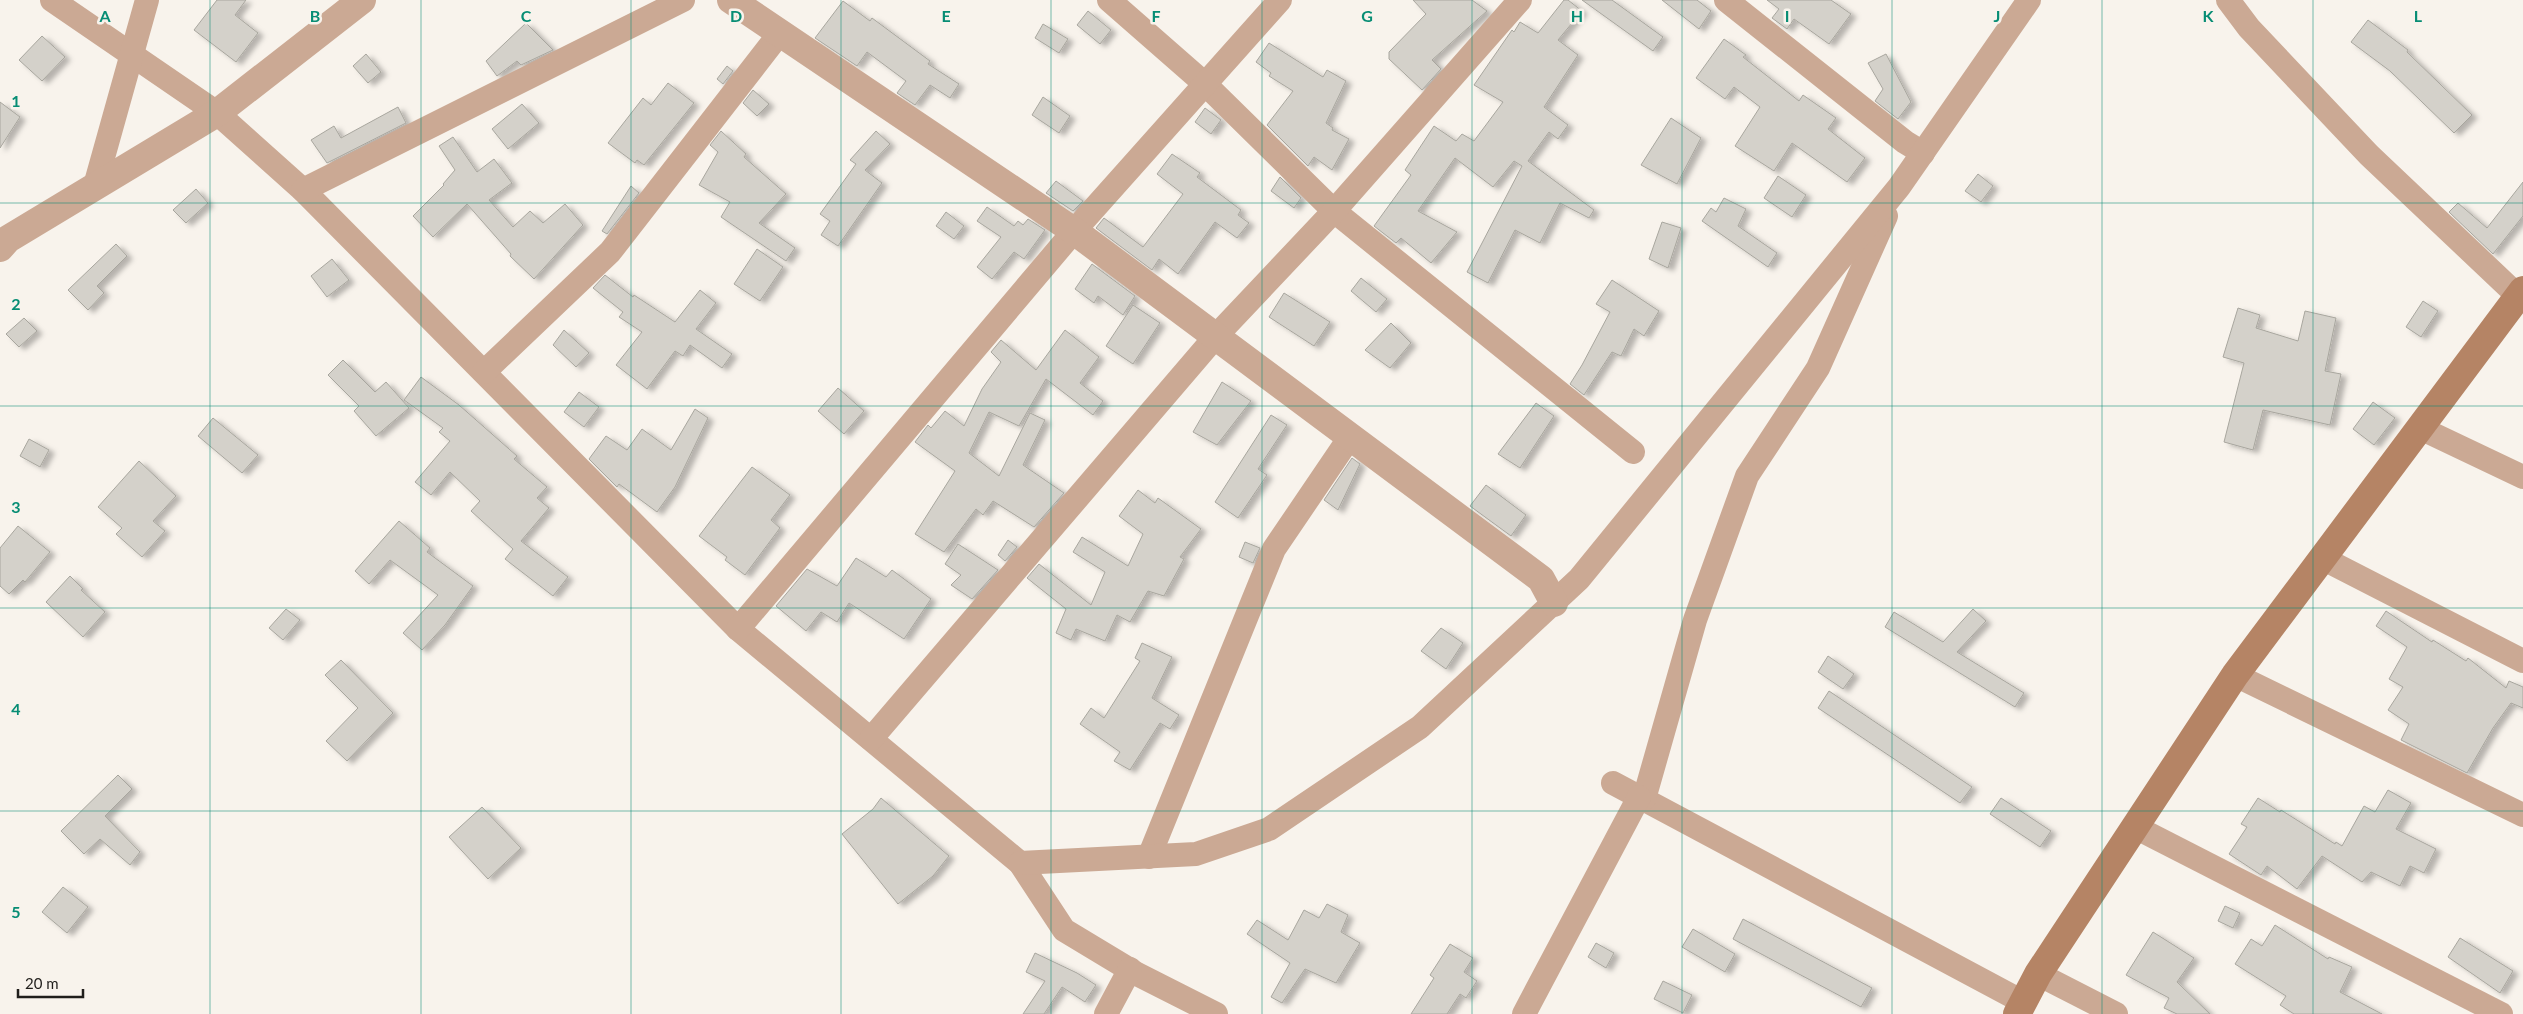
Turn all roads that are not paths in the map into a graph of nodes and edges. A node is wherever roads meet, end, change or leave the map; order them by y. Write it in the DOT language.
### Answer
graph roads {
  1 [pos="52,0"];
  2 [pos="147,0"];
  3 [pos="362,0"];
  4 [pos="683,0"];
  5 [pos="731,0"];
  6 [pos="1108,0"];
  7 [pos="1280,0"];
  8 [pos="1520,0"];
  9 [pos="1726,0"];
  10 [pos="2029,0"];
  11 [pos="2228,0"];
  12 [pos="780,33"];
  13 [pos="131,56"];
  14 [pos="1205,84"];
  15 [pos="217,113"];
  16 [pos="1923,153"];
  17 [pos="95,186"];
  18 [pos="1900,187"];
  19 [pos="303,190"];
  20 [pos="1334,211"];
  21 [pos="1074,231"];
  22 [pos="0,248"];
  23 [pos="2521,293"];
  24 [pos="1216,336"];
  25 [pos="484,372"];
  26 [pos="2420,428"];
  27 [pos="1350,436"];
  28 [pos="1633,452"];
  29 [pos="2523,477"];
  30 [pos="2322,558"];
  31 [pos="1554,603"];
  32 [pos="738,629"];
  33 [pos="2523,661"];
  34 [pos="2235,675"];
  35 [pos="871,739"];
  36 [pos="1613,783"];
  37 [pos="1642,798"];
  38 [pos="2523,815"];
  39 [pos="2134,827"];
  40 [pos="1149,857"];
  41 [pos="1020,863"];
  42 [pos="1130,969"];
  43 [pos="2038,974"];
  44 [pos="2020,1008"];
  45 [pos="1106,1014"];
  46 [pos="1216,1014"];
  47 [pos="1524,1014"];
  48 [pos="2116,1014"];
  49 [pos="2501,1014"];
  1 -- 13 [label="street"];
  2 -- 13 [label="street"];
  3 -- 15 [label="street"];
  4 -- 19 [label="street"];
  5 -- 12 [label="street"];
  6 -- 14 [label="street"];
  7 -- 14 [label="street"];
  8 -- 20 [label="street"];
  9 -- 16 [label="street"];
  10 -- 16 [label="street"];
  11 -- 23 [label="street"];
  12 -- 21 [label="street"];
  12 -- 25 [label="street"];
  13 -- 15 [label="street"];
  13 -- 17 [label="street"];
  14 -- 20 [label="street"];
  14 -- 21 [label="street"];
  15 -- 17 [label="street"];
  15 -- 19 [label="street"];
  16 -- 18 [label="street"];
  17 -- 22 [label="street"];
  18 -- 31 [label="street"];
  18 -- 37 [label="street"];
  19 -- 25 [label="street"];
  20 -- 24 [label="street"];
  20 -- 28 [label="street"];
  21 -- 24 [label="street"];
  21 -- 32 [label="street"];
  23 -- 26 [label="main road"];
  24 -- 27 [label="street"];
  24 -- 35 [label="street"];
  25 -- 32 [label="street"];
  26 -- 29 [label="street"];
  26 -- 30 [label="main road"];
  27 -- 31 [label="street"];
  27 -- 40 [label="street"];
  30 -- 33 [label="street"];
  30 -- 34 [label="main road"];
  31 -- 40 [label="street"];
  32 -- 35 [label="street"];
  34 -- 38 [label="street"];
  34 -- 39 [label="main road"];
  35 -- 41 [label="street"];
  36 -- 37 [label="street"];
  37 -- 44 [label="street"];
  37 -- 47 [label="street"];
  39 -- 43 [label="main road"];
  39 -- 49 [label="street"];
  40 -- 41 [label="street"];
  41 -- 42 [label="street"];
  42 -- 45 [label="street"];
  42 -- 46 [label="street"];
  43 -- 44 [label="main road"];
  43 -- 48 [label="street"];
}
